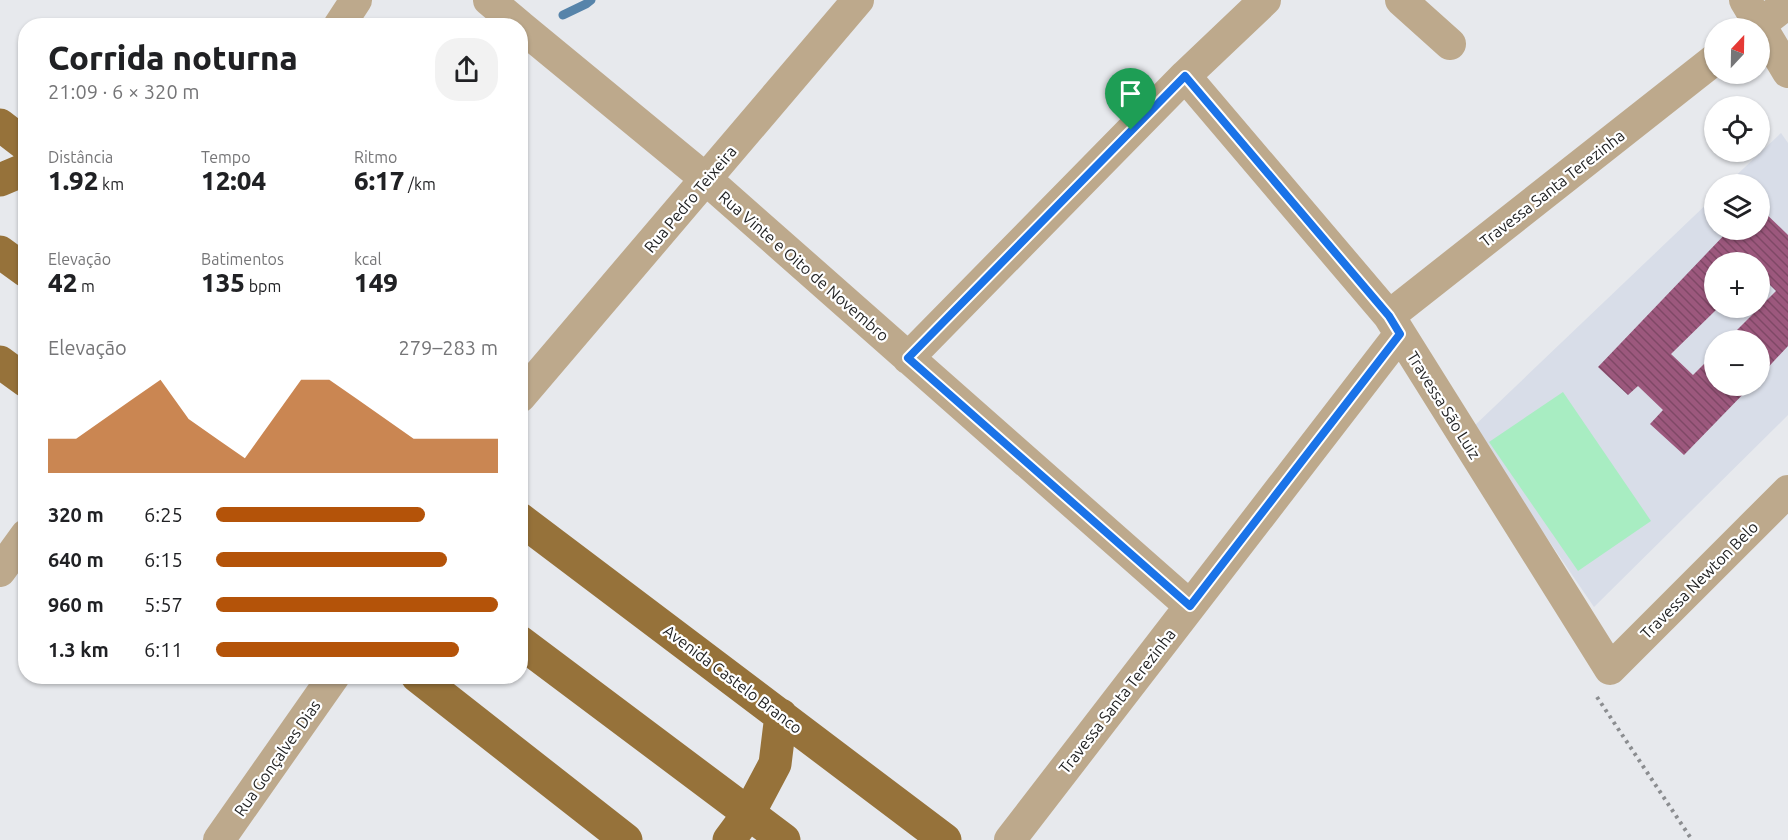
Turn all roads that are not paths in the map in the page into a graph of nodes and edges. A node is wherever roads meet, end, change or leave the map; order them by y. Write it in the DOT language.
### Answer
graph roads {
  1 [pos="356,0"];
  2 [pos="489,0"];
  3 [pos="858,0"];
  4 [pos="1265,0"];
  5 [pos="1401,0"];
  6 [pos="1788,3"];
  7 [pos="344,18"];
  8 [pos="510,18"];
  9 [pos="1753,18"];
  10 [pos="528,33"];
  11 [pos="1450,44"];
  12 [pos="1770,44"];
  13 [pos="1704,68"];
  14 [pos="1788,72"];
  15 [pos="1185,76"];
  16 [pos="0,125"];
  17 [pos="18,139"];
  18 [pos="18,173"];
  19 [pos="0,180"];
  20 [pos="707,180"];
  21 [pos="0,252"];
  22 [pos="18,265"];
  23 [pos="1395,325"];
  24 [pos="908,358"];
  25 [pos="0,362"];
  26 [pos="18,375"];
  27 [pos="528,388"];
  28 [pos="1788,491"];
  29 [pos="528,525"];
  30 [pos="18,547"];
  31 [pos="0,571"];
  32 [pos="1190,606"];
  33 [pos="528,648"];
  34 [pos="1610,669"];
  35 [pos="328,684"];
  36 [pos="427,684"];
  37 [pos="781,715"];
  38 [pos="749,813"];
  39 [pos="219,840"];
  40 [pos="626,840"];
  41 [pos="729,840"];
  42 [pos="784,840"];
  43 [pos="945,840"];
  44 [pos="1010,840"];
  1 -- 7 [label="street"];
  2 -- 8 [label="street, Rua Vinte e Oito de Novembro"];
  3 -- 20 [label="street, Rua Pedro Teixeira"];
  4 -- 15 [label="street"];
  5 -- 11 [label="street"];
  6 -- 9 [label="street"];
  10 -- 20 [label="street, Rua Vinte e Oito de Novembro"];
  12 -- 14 [label="street"];
  13 -- 23 [label="street, Travessa Santa Terezinha"];
  15 -- 23 [label="street, Travessa São Luiz"];
  15 -- 24 [label="street"];
  16 -- 17 [label="main road"];
  18 -- 19 [label="main road"];
  20 -- 24 [label="street, Rua Vinte e Oito de Novembro"];
  20 -- 27 [label="street, Rua Pedro Teixeira"];
  21 -- 22 [label="main road"];
  23 -- 32 [label="street, Travessa Santa Terezinha"];
  23 -- 34 [label="street, Travessa São Luiz"];
  24 -- 32 [label="street, Rua Vinte e Oito de Novembro"];
  25 -- 26 [label="main road"];
  28 -- 34 [label="street, Travessa Newton Belo"];
  29 -- 37 [label="main road, Avenida Castelo Branco"];
  30 -- 31 [label="street"];
  32 -- 44 [label="street, Travessa Santa Terezinha"];
  33 -- 38 [label="main road"];
  35 -- 39 [label="street, Rua Gonçalves Dias"];
  36 -- 40 [label="main road"];
  37 -- 38 [label="main road"];
  37 -- 43 [label="main road, Avenida Castelo Branco"];
  38 -- 41 [label="main road"];
  38 -- 42 [label="main road"];
}
